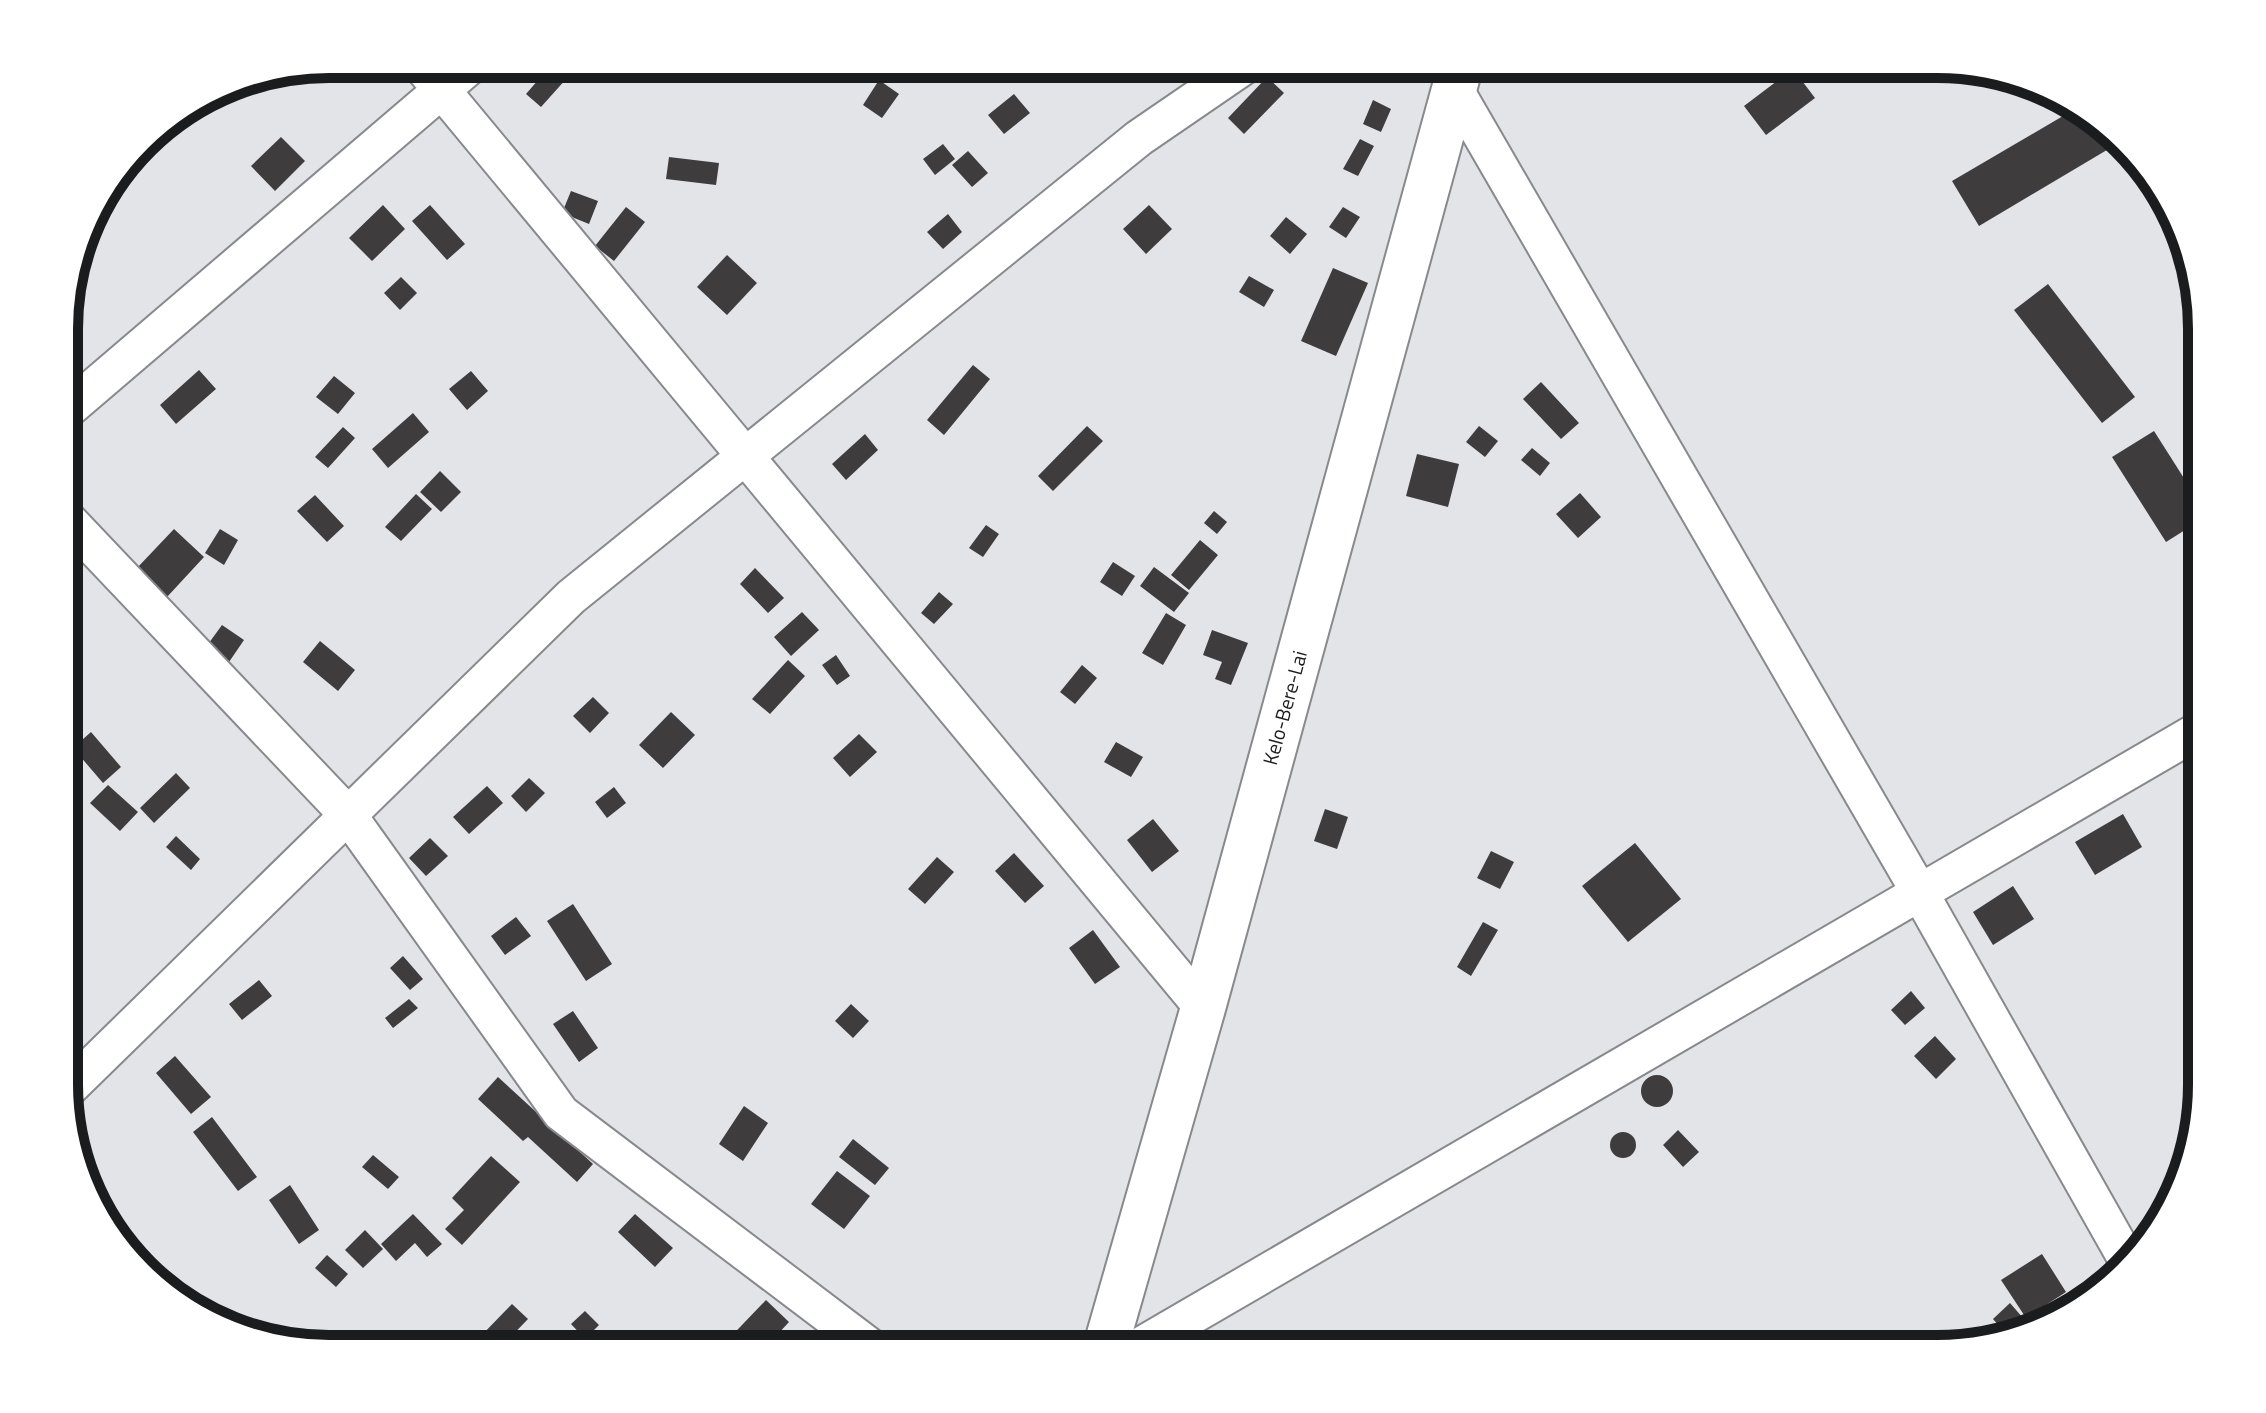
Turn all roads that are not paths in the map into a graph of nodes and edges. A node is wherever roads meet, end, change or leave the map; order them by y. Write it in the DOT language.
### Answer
graph roads {
  1 [pos="430,78"];
  2 [pos="432,78"];
  3 [pos="1227,78"];
  4 [pos="1457,78"];
  5 [pos="1459,78"];
  6 [pos="78,400"];
  7 [pos="745,455"];
  8 [pos="78,531"];
  9 [pos="2187,737"];
  10 [pos="348,815"];
  11 [pos="1920,893"];
  12 [pos="1203,1008"];
  13 [pos="78,1079"];
  14 [pos="2123,1252"];
  15 [pos="1160,1334"];
  16 [pos="854,1335"];
  17 [pos="1109,1335"];
  1 -- 6 [label="street"];
  2 -- 7 [label="street"];
  3 -- 7 [label="street"];
  4 -- 12 [label="main road, Kelo-Bere-Lai"];
  5 -- 11 [label="street"];
  7 -- 10 [label="street"];
  7 -- 12 [label="street"];
  8 -- 10 [label="street"];
  9 -- 11 [label="street"];
  10 -- 13 [label="street"];
  10 -- 16 [label="street"];
  11 -- 14 [label="street"];
  11 -- 15 [label="street"];
  12 -- 17 [label="main road, Kelo-Bere-Lai"];
}
